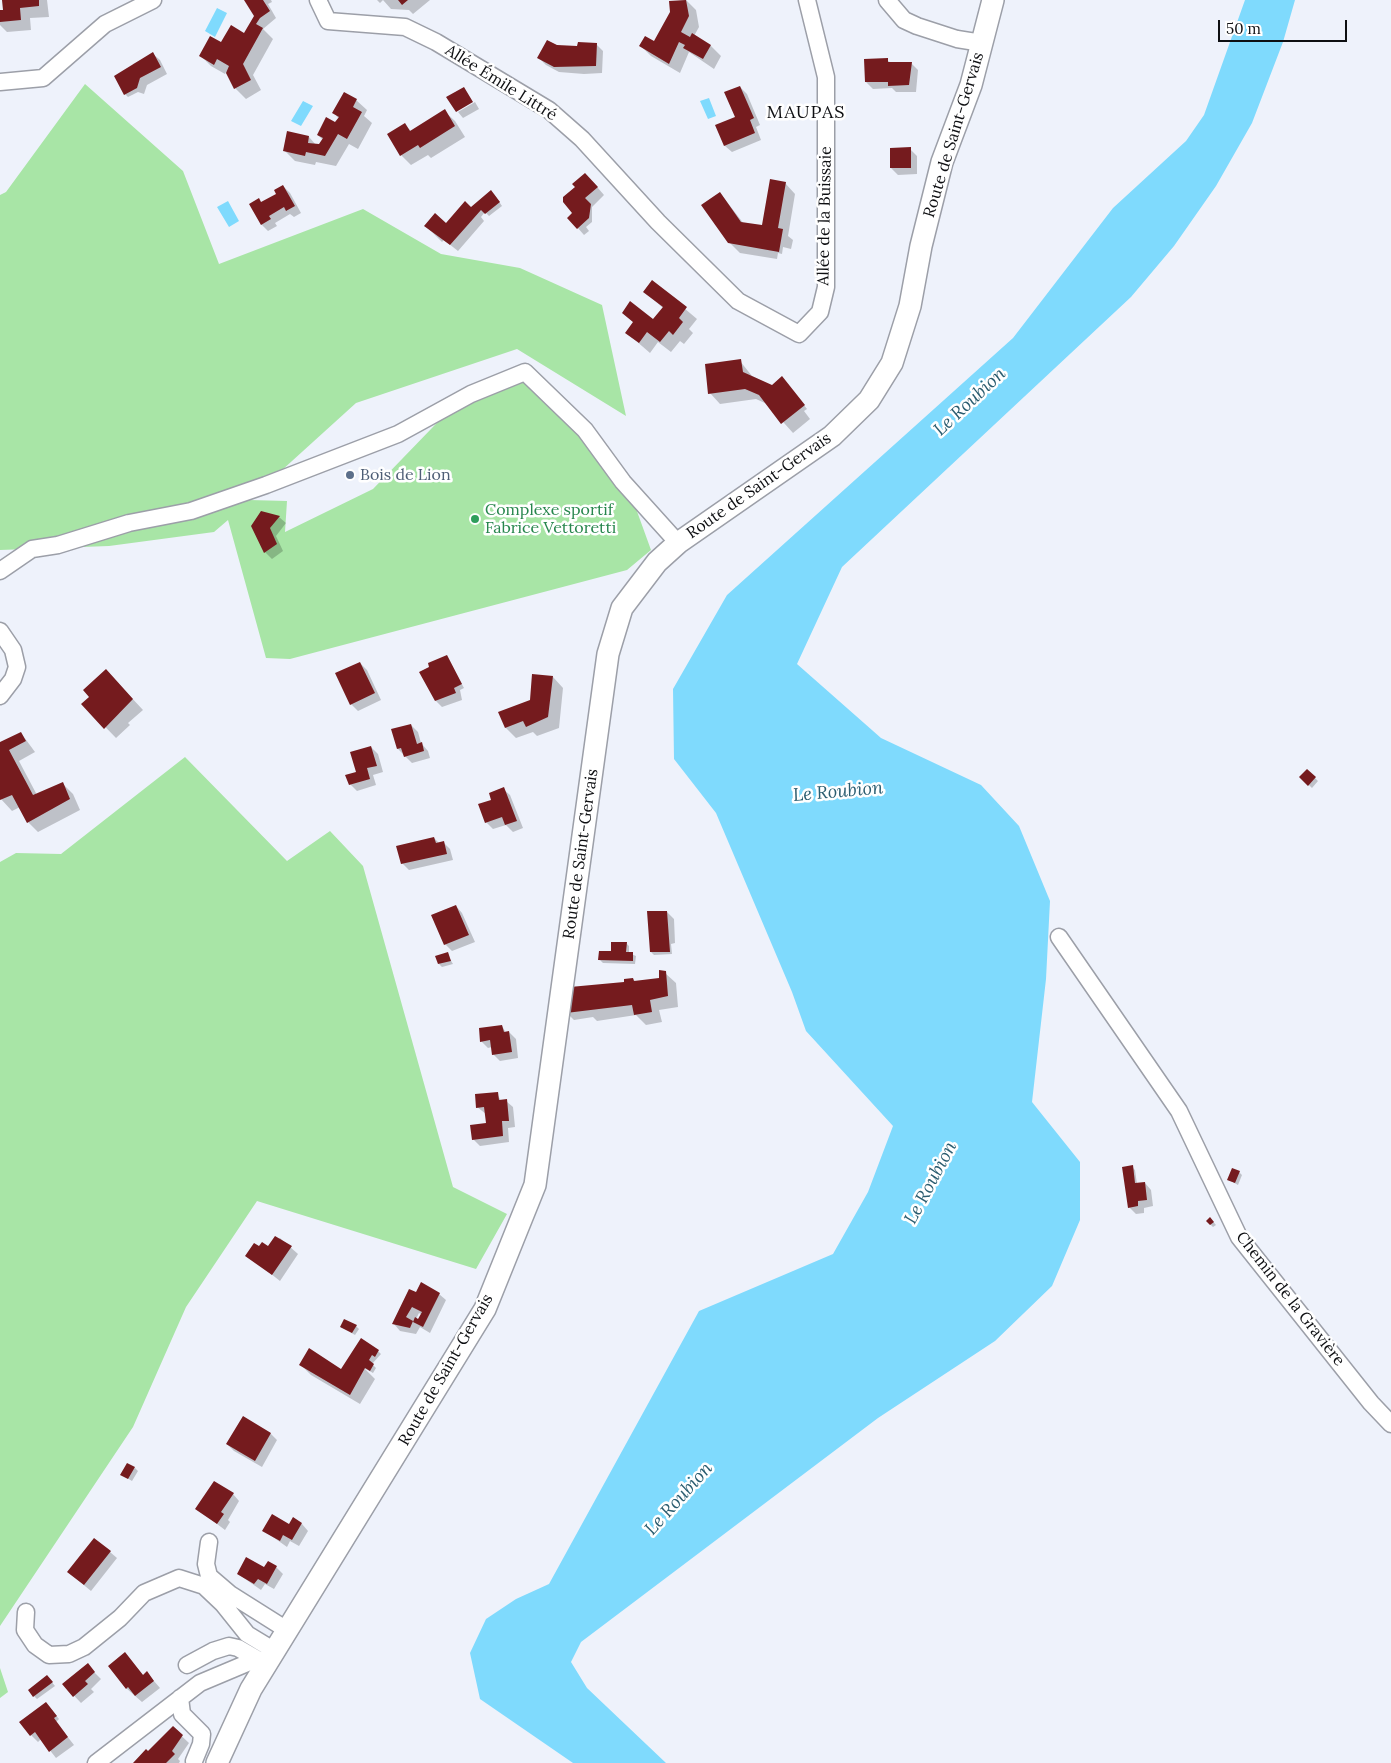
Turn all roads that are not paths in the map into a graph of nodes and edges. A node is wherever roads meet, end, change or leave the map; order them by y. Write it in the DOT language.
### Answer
graph roads {
  1 [pos="153,0"];
  2 [pos="318,0"];
  3 [pos="807,0"];
  4 [pos="887,0"];
  5 [pos="993,0"];
  6 [pos="982,43"];
  7 [pos="0,82"];
  8 [pos="658,222"];
  9 [pos="678,543"];
  10 [pos="0,571"];
  11 [pos="0,630"];
  12 [pos="0,696"];
  13 [pos="1059,937"];
  14 [pos="1391,1424"];
  15 [pos="210,1542"];
  16 [pos="26,1612"];
  17 [pos="288,1630"];
  18 [pos="266,1657"];
  19 [pos="187,1665"];
  20 [pos="180,1698"];
  21 [pos="194,1761"];
  22 [pos="96,1763"];
  23 [pos="217,1763"];
  1 -- 7 [label="street"];
  2 -- 8 [label="street, Allée Émile Littré"];
  3 -- 8 [label="street, Allée de la Buissaie"];
  4 -- 6 [label="street"];
  5 -- 6 [label="street, Route de Saint-Gervais"];
  6 -- 9 [label="street, Route de Saint-Gervais"];
  9 -- 10 [label="street"];
  9 -- 17 [label="street, Route de Saint-Gervais"];
  11 -- 12 [label="street"];
  13 -- 14 [label="street, Chemin de la Gravière"];
  15 -- 17 [label="street"];
  16 -- 18 [label="street"];
  17 -- 18 [label="street, Route de Saint-Gervais"];
  18 -- 19 [label="street"];
  18 -- 20 [label="street"];
  18 -- 23 [label="street, Route de Saint-Gervais"];
  20 -- 21 [label="street"];
  20 -- 22 [label="street"];
}
